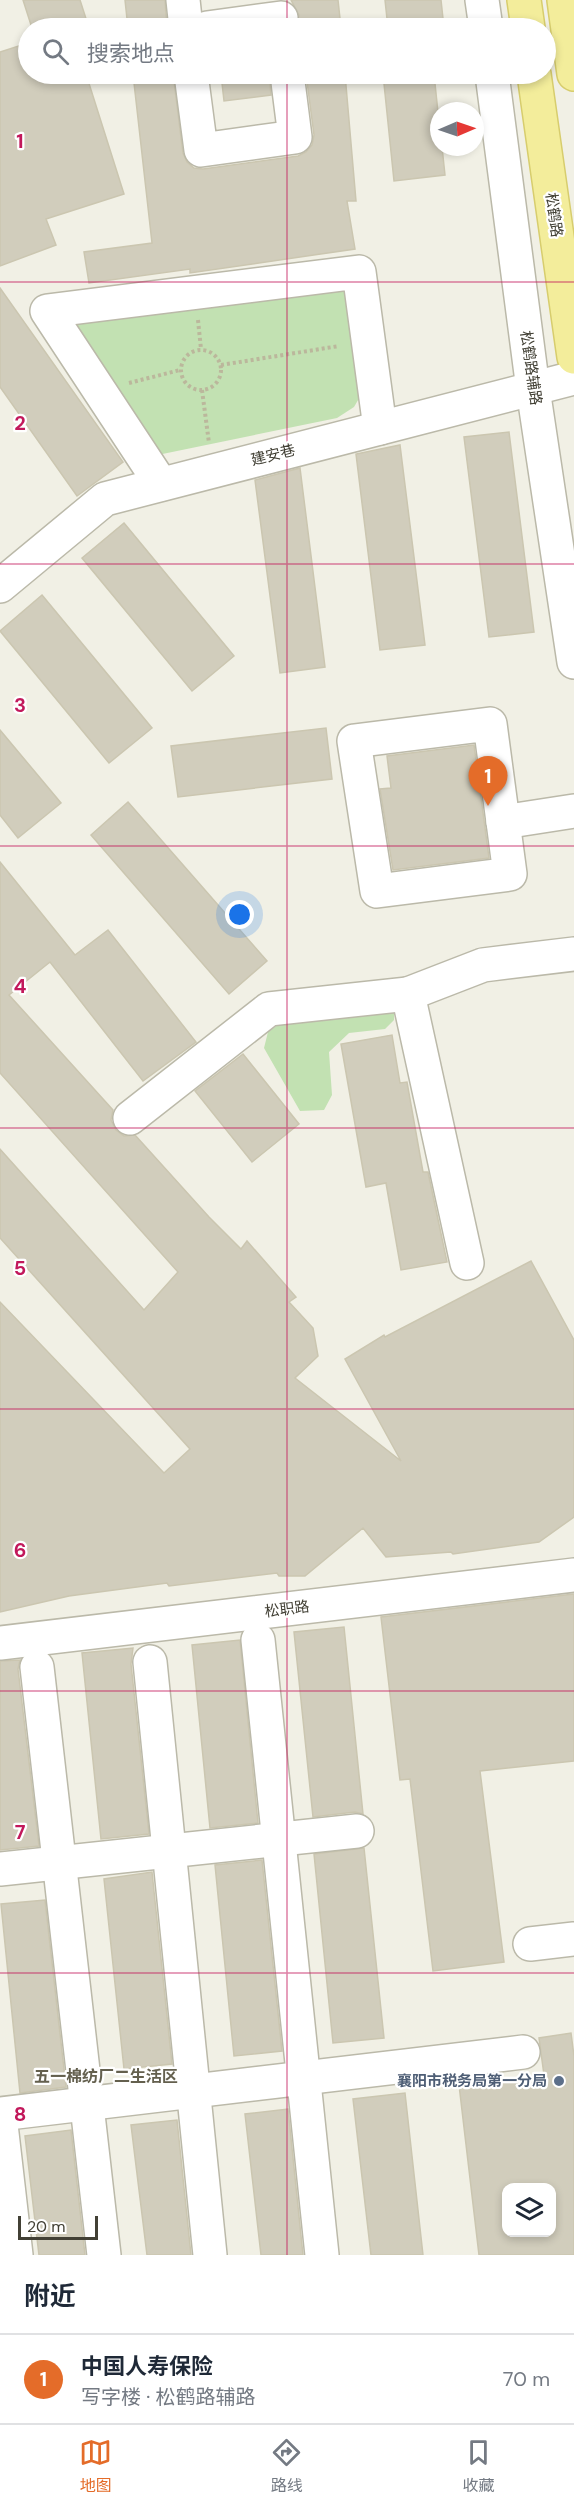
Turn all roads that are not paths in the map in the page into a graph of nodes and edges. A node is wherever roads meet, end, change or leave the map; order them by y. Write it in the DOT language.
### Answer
graph roads {
  1 [pos="183,0"];
  2 [pos="482,0"];
  3 [pos="524,0"];
  4 [pos="564,0"];
  5 [pos="280,15"];
  6 [pos="185,18"];
  7 [pos="263,18"];
  8 [pos="485,18"];
  9 [pos="527,18"];
  10 [pos="574,74"];
  11 [pos="193,84"];
  12 [pos="288,84"];
  13 [pos="493,84"];
  14 [pos="535,84"];
  15 [pos="574,357"];
  16 [pos="574,378"];
  17 [pos="533,389"];
  18 [pos="380,428"];
  19 [pos="160,484"];
  20 [pos="0,586"];
  21 [pos="574,662"];
  22 [pos="574,811"];
  23 [pos="503,822"];
  24 [pos="574,954"];
  25 [pos="408,993"];
  26 [pos="130,1118"];
  27 [pos="467,1263"];
  28 [pos="574,1575"];
  29 [pos="258,1640"];
  30 [pos="0,1643"];
  31 [pos="150,1662"];
  32 [pos="37,1668"];
  33 [pos="357,1831"];
  34 [pos="279,1839"];
  35 [pos="169,1851"];
  36 [pos="59,1863"];
  37 [pos="0,1869"];
  38 [pos="574,1939"];
  39 [pos="530,1944"];
  40 [pos="523,2052"];
  41 [pos="303,2078"];
  42 [pos="194,2091"];
  43 [pos="87,2103"];
  44 [pos="0,2115"];
  45 [pos="16,2255"];
  46 [pos="104,2255"];
  47 [pos="210,2255"];
  48 [pos="322,2255"];
  1 -- 6 [label="street"];
  2 -- 8 [label="street"];
  3 -- 9 [label="main road"];
  4 -- 10 [label="main road"];
  5 -- 7 [label="street"];
  11 -- 12 [label="street"];
  13 -- 17 [label="street, 松鹤路辅路"];
  14 -- 15 [label="main road, 松鹤路"];
  16 -- 17 [label="street, 建安巷"];
  17 -- 18 [label="street, 建安巷"];
  17 -- 21 [label="street, 松鹤路辅路"];
  18 -- 19 [label="street, 建安巷"];
  18 -- 19 [label="street"];
  19 -- 20 [label="street, 建安巷"];
  22 -- 23 [label="street"];
  23 -- 23 [label="street"];
  24 -- 25 [label="street"];
  25 -- 26 [label="street"];
  25 -- 27 [label="street"];
  28 -- 30 [label="street, 松职路"];
  29 -- 34 [label="street"];
  31 -- 35 [label="street"];
  32 -- 36 [label="street"];
  33 -- 34 [label="street"];
  34 -- 35 [label="street"];
  34 -- 41 [label="street"];
  35 -- 36 [label="street"];
  35 -- 42 [label="street"];
  36 -- 37 [label="street"];
  36 -- 43 [label="street"];
  38 -- 39 [label="street"];
  40 -- 41 [label="street"];
  41 -- 42 [label="street"];
  41 -- 48 [label="street"];
  42 -- 43 [label="street"];
  42 -- 47 [label="street"];
  43 -- 44 [label="street"];
  43 -- 46 [label="street"];
  44 -- 45 [label="street"];
}
